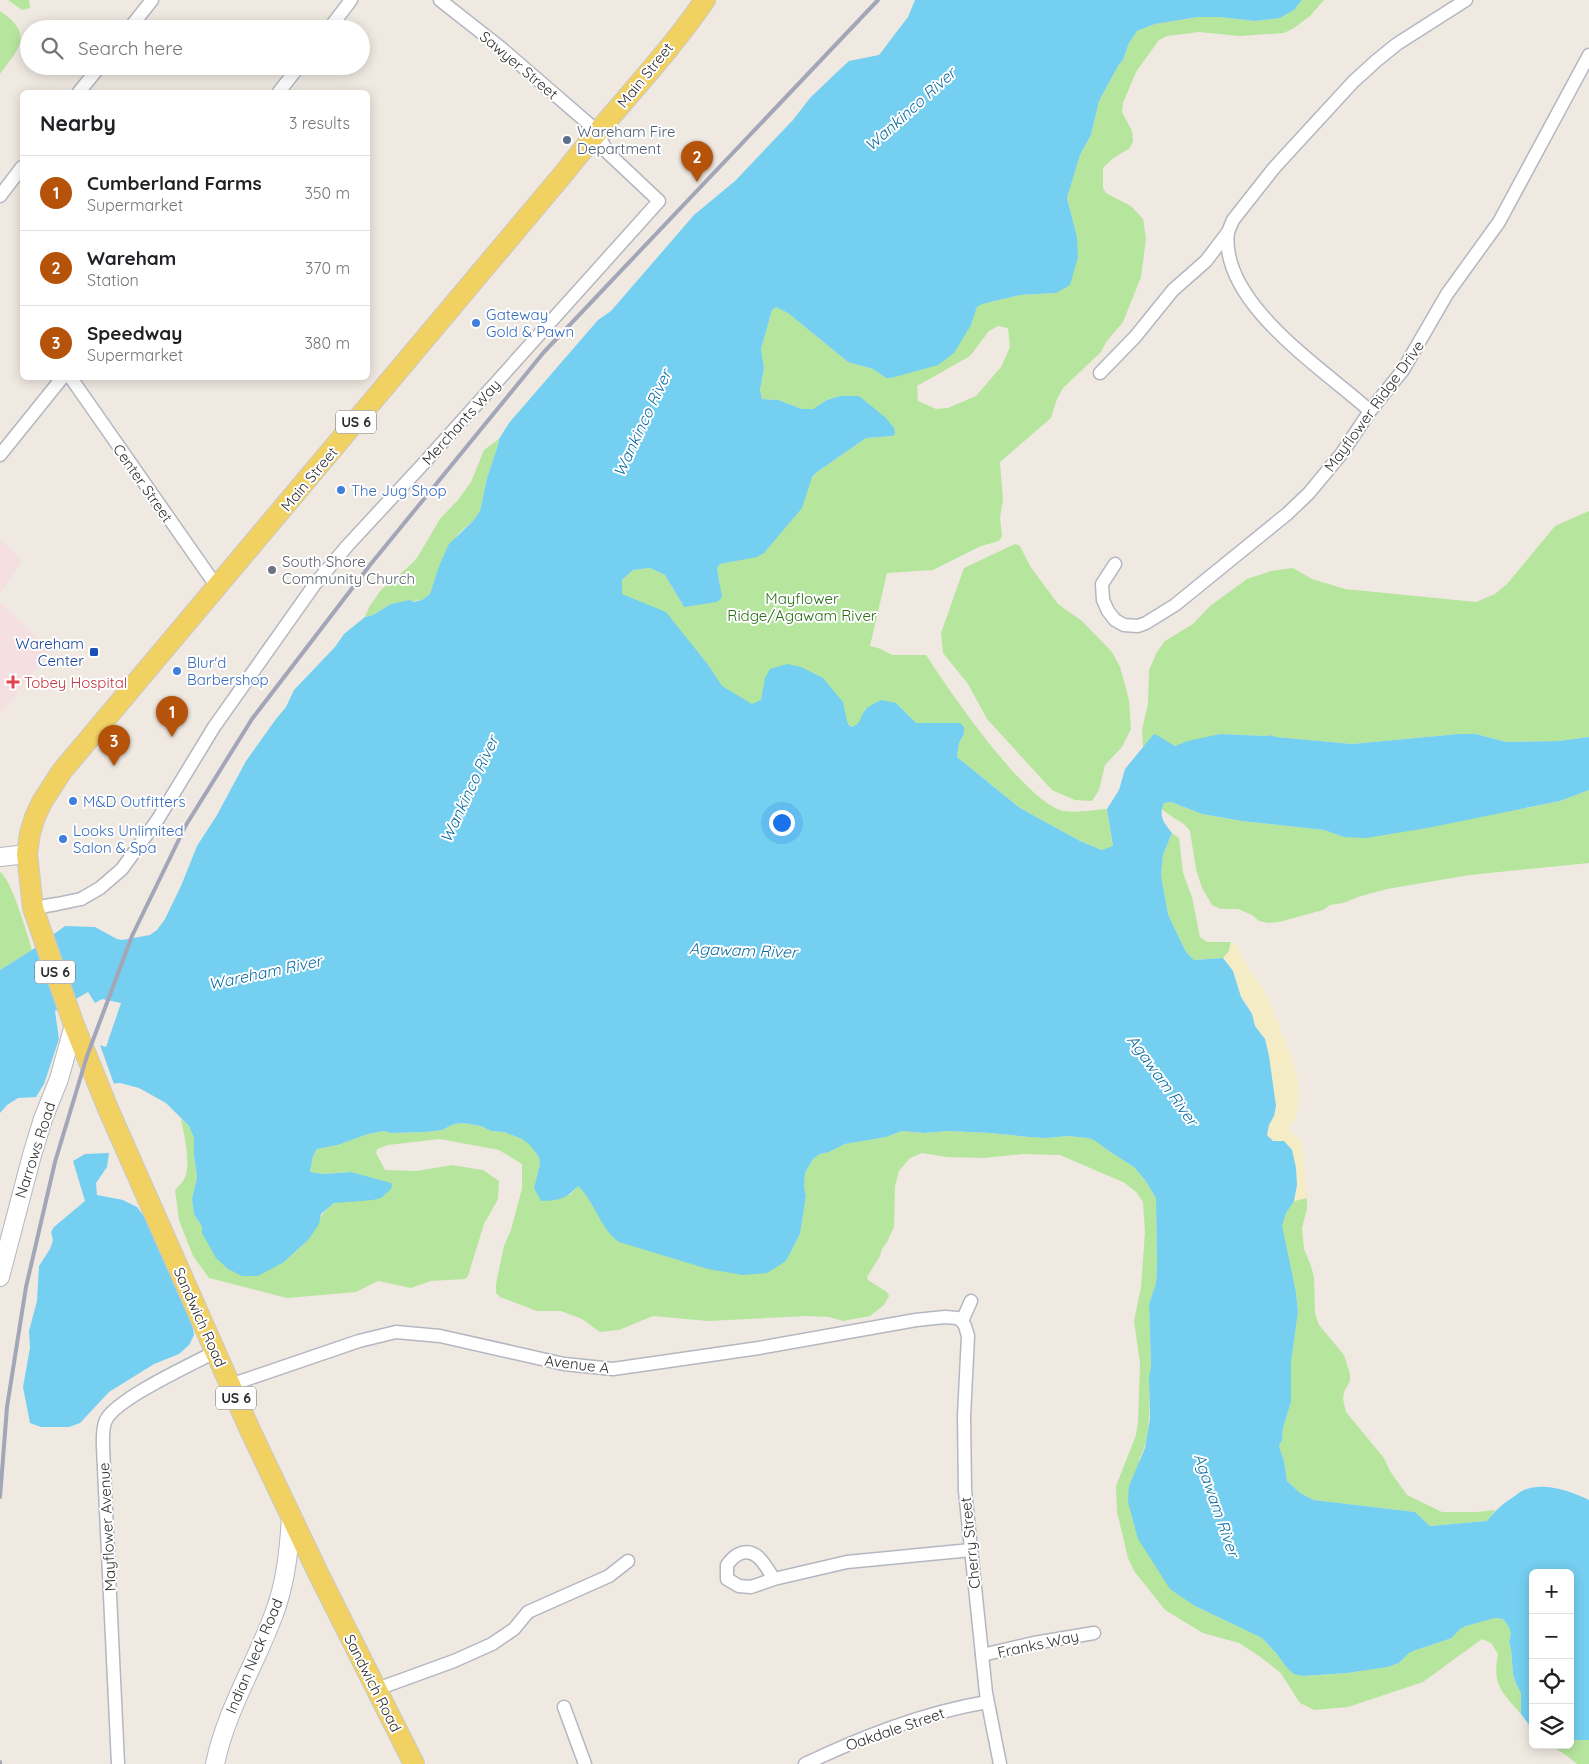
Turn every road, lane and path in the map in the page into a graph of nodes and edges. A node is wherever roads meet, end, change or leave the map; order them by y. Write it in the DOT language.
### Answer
graph roads {
  1 [pos="152,0"];
  2 [pos="351,0"];
  3 [pos="440,0"];
  4 [pos="705,0"];
  5 [pos="1466,0"];
  6 [pos="136,20"];
  7 [pos="336,20"];
  8 [pos="1589,55"];
  9 [pos="93,75"];
  10 [pos="293,75"];
  11 [pos="82,90"];
  12 [pos="282,90"];
  13 [pos="597,131"];
  14 [pos="20,170"];
  15 [pos="0,196"];
  16 [pos="1228,232"];
  17 [pos="1100,373"];
  18 [pos="60,380"];
  19 [pos="72,380"];
  20 [pos="1370,411"];
  21 [pos="0,455"];
  22 [pos="1115,564"];
  23 [pos="217,588"];
  24 [pos="27,854"];
  25 [pos="0,856"];
  26 [pos="33,908"];
  27 [pos="71,1017"];
  28 [pos="0,1277"];
  29 [pos="971,1301"];
  30 [pos="962,1321"];
  31 [pos="215,1352"];
  32 [pos="230,1385"];
  33 [pos="291,1516"];
  34 [pos="971,1550"];
  35 [pos="628,1561"];
  36 [pos="774,1579"];
  37 [pos="1094,1633"];
  38 [pos="982,1655"];
  39 [pos="377,1689"];
  40 [pos="988,1702"];
  41 [pos="564,1706"];
  42 [pos="118,1764"];
  43 [pos="215,1764"];
  44 [pos="414,1764"];
  45 [pos="585,1764"];
  46 [pos="805,1764"];
  47 [pos="1000,1764"];
  1 -- 6 [label="street"];
  2 -- 7 [label="street"];
  3 -- 13 [label="street, Sawyer Street"];
  4 -- 13 [label="main road, Main Street / US 6"];
  5 -- 16 [label="street"];
  8 -- 20 [label="street, Mayflower Ridge Drive"];
  9 -- 11 [label="street"];
  10 -- 12 [label="street"];
  13 -- 23 [label="main road, Main Street / US 6"];
  13 -- 26 [label="street, Merchants Way"];
  14 -- 15 [label="street"];
  16 -- 17 [label="street"];
  16 -- 20 [label="street"];
  18 -- 21 [label="street"];
  19 -- 23 [label="street, Center Street"];
  20 -- 22 [label="street, Mayflower Ridge Drive"];
  23 -- 24 [label="main road, Main Street / US 6"];
  24 -- 25 [label="street"];
  24 -- 26 [label="main road, Sandwich Road / US 6"];
  26 -- 27 [label="main road, Sandwich Road / US 6"];
  27 -- 28 [label="street, Narrows Road"];
  27 -- 31 [label="main road, Sandwich Road / US 6"];
  29 -- 30 [label="street"];
  30 -- 32 [label="street, Avenue A"];
  30 -- 34 [label="street, Cherry Street"];
  31 -- 32 [label="main road, Sandwich Road / US 6"];
  31 -- 42 [label="street, Mayflower Avenue"];
  32 -- 33 [label="main road, Sandwich Road / US 6"];
  33 -- 39 [label="main road, Sandwich Road / US 6"];
  33 -- 43 [label="street, Indian Neck Road"];
  34 -- 36 [label="street"];
  34 -- 38 [label="street, Cherry Street"];
  35 -- 39 [label="street"];
  37 -- 38 [label="street, Franks Way"];
  38 -- 40 [label="street, Cherry Street"];
  39 -- 44 [label="main road, Sandwich Road / US 6"];
  40 -- 46 [label="street, Oakdale Street"];
  40 -- 47 [label="street, Cherry Street"];
  41 -- 45 [label="street"];
}
